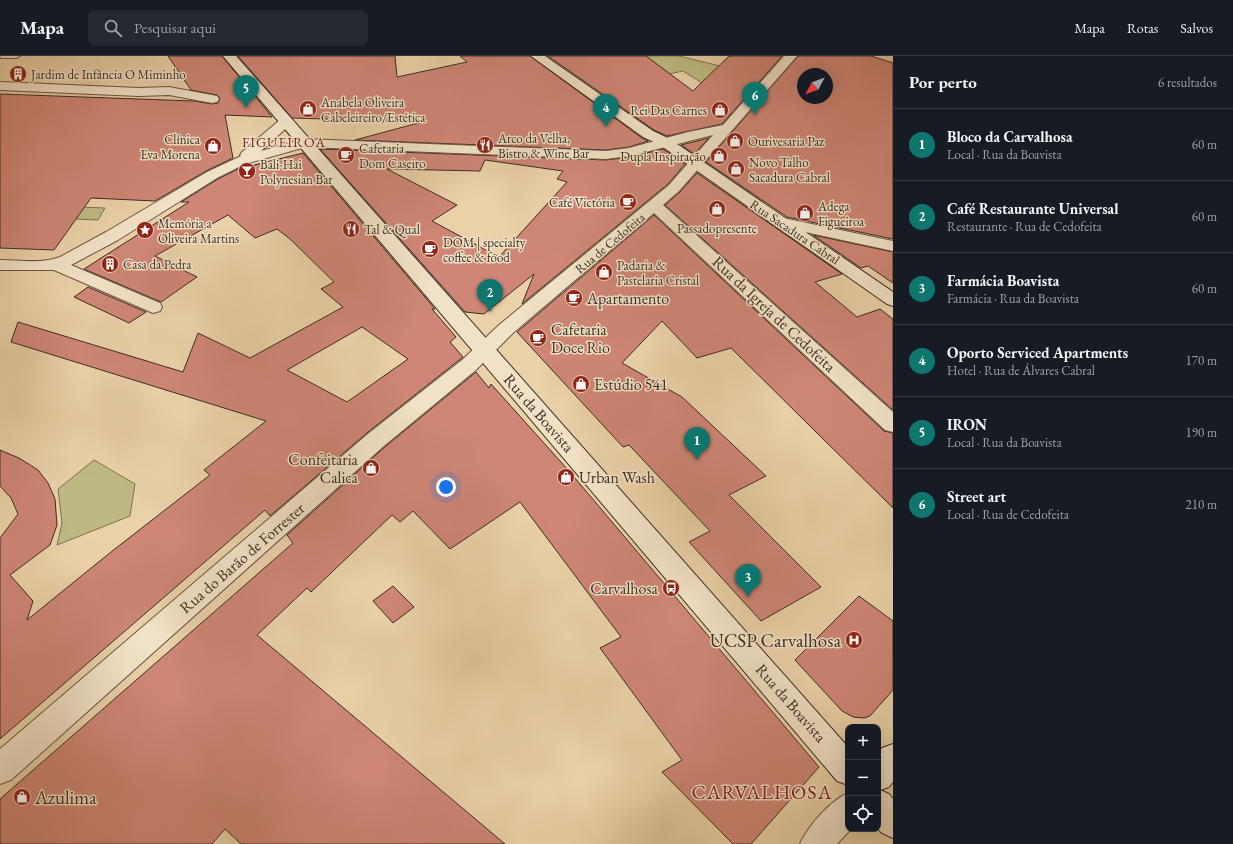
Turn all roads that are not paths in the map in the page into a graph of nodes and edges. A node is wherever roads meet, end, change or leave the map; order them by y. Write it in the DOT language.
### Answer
graph roads {
  1 [pos="1,56"];
  2 [pos="16,56"];
  3 [pos="229,56"];
  4 [pos="537,56"];
  5 [pos="787,57"];
  6 [pos="0,86"];
  7 [pos="212,99"];
  8 [pos="286,122"];
  9 [pos="727,128"];
  10 [pos="665,142"];
  11 [pos="305,143"];
  12 [pos="240,161"];
  13 [pos="697,164"];
  14 [pos="654,205"];
  15 [pos="783,224"];
  16 [pos="893,246"];
  17 [pos="56,264"];
  18 [pos="0,266"];
  19 [pos="893,300"];
  20 [pos="153,307"];
  21 [pos="485,350"];
  22 [pos="893,424"];
  23 [pos="893,759"];
  24 [pos="845,767"];
  25 [pos="0,769"];
  26 [pos="881,773"];
  27 [pos="881,808"];
  28 [pos="845,813"];
  29 [pos="893,822"];
  30 [pos="816,844"];
  1 -- 2 [label="lane"];
  3 -- 8 [label="street, Rua da Boavista"];
  4 -- 10 [label="street, Rua Sacadura Cabral"];
  5 -- 9 [label="street, Rua de Cedofeita"];
  6 -- 7 [label="street"];
  8 -- 11 [label="street, Rua da Boavista"];
  8 -- 12 [label="street"];
  9 -- 10 [label="street"];
  9 -- 13 [label="street, Rua de Cedofeita"];
  10 -- 11 [label="street"];
  10 -- 13 [label="street, Rua Sacadura Cabral"];
  11 -- 12 [label="street"];
  11 -- 21 [label="street, Rua da Boavista"];
  12 -- 17 [label="street"];
  13 -- 14 [label="street, Rua de Cedofeita"];
  13 -- 15 [label="street, Rua Sacadura Cabral"];
  14 -- 21 [label="street, Rua de Cedofeita"];
  14 -- 22 [label="street, Rua da Igreja de Cedofeita"];
  15 -- 16 [label="street"];
  15 -- 19 [label="street, Rua Sacadura Cabral"];
  17 -- 18 [label="street"];
  17 -- 20 [label="street"];
  21 -- 24 [label="street, Rua da Boavista"];
  21 -- 25 [label="street, Rua do Barão de Forrester"];
  23 -- 26 [label="street"];
  27 -- 29 [label="street"];
  28 -- 30 [label="street"];
}
